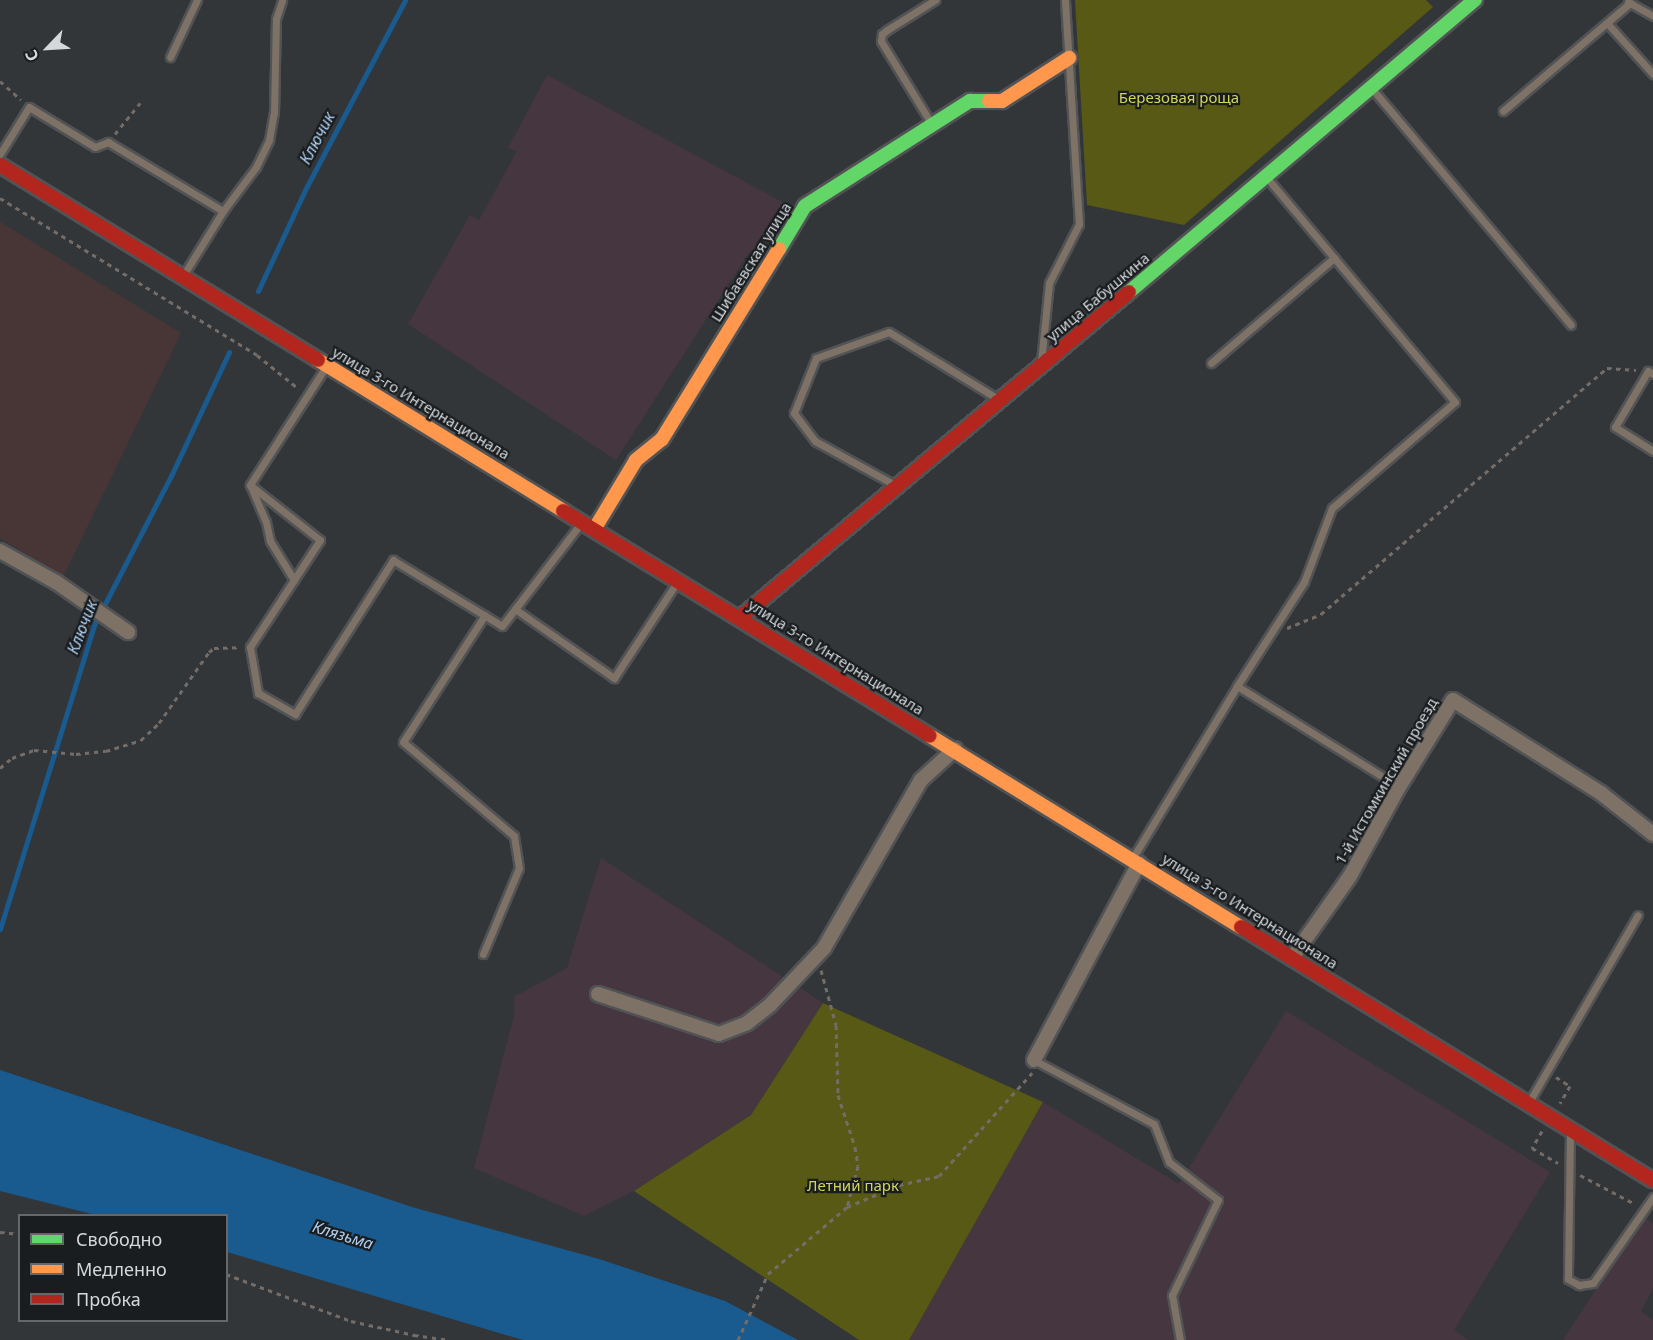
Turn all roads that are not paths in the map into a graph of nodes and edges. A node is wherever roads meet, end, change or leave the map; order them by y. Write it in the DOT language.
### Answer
graph roads {
  1 [pos="197,0"];
  2 [pos="282,0"];
  3 [pos="935,0"];
  4 [pos="1065,0"];
  5 [pos="1475,0"];
  6 [pos="1628,2"];
  7 [pos="1653,16"];
  8 [pos="1607,23"];
  9 [pos="170,57"];
  10 [pos="1069,58"];
  11 [pos="1653,74"];
  12 [pos="1371,88"];
  13 [pos="1503,111"];
  14 [pos="933,125"];
  15 [pos="0,154"];
  16 [pos="0,165"];
  17 [pos="1266,177"];
  18 [pos="223,211"];
  19 [pos="1334,258"];
  20 [pos="183,277"];
  21 [pos="1571,325"];
  22 [pos="1211,363"];
  23 [pos="327,365"];
  24 [pos="1040,367"];
  25 [pos="1651,372"];
  26 [pos="1000,400"];
  27 [pos="1653,451"];
  28 [pos="250,485"];
  29 [pos="898,488"];
  30 [pos="589,525"];
  31 [pos="0,551"];
  32 [pos="679,579"];
  33 [pos="294,580"];
  34 [pos="515,609"];
  35 [pos="485,615"];
  36 [pos="741,617"];
  37 [pos="128,632"];
  38 [pos="1237,686"];
  39 [pos="955,750"];
  40 [pos="1399,787"];
  41 [pos="1653,834"];
  42 [pos="1136,861"];
  43 [pos="1638,915"];
  44 [pos="483,954"];
  45 [pos="1292,958"];
  46 [pos="598,994"];
  47 [pos="1038,1062"];
  48 [pos="1529,1102"];
  49 [pos="1570,1126"];
  50 [pos="1653,1179"];
  51 [pos="1653,1197"];
  52 [pos="1180,1340"];
  1 -- 9 [label="lane"];
  2 -- 18 [label="lane"];
  3 -- 14 [label="lane"];
  4 -- 10 [label="lane"];
  5 -- 12 [label="main road, улица Бабушкина"];
  6 -- 7 [label="lane"];
  6 -- 8 [label="lane"];
  8 -- 11 [label="lane"];
  8 -- 13 [label="lane"];
  10 -- 14 [label="main road, Шибаевская улица"];
  10 -- 24 [label="lane"];
  12 -- 17 [label="main road, улица Бабушкина"];
  12 -- 21 [label="lane"];
  14 -- 30 [label="main road, Шибаевская улица"];
  15 -- 18 [label="lane"];
  16 -- 20 [label="main road, улица 3-го Интернационала"];
  17 -- 19 [label="lane"];
  17 -- 24 [label="main road, улица Бабушкина"];
  18 -- 20 [label="lane"];
  19 -- 22 [label="lane"];
  19 -- 38 [label="lane"];
  20 -- 23 [label="main road, улица 3-го Интернационала"];
  23 -- 28 [label="lane"];
  23 -- 30 [label="main road, улица 3-го Интернационала"];
  24 -- 26 [label="main road, улица Бабушкина"];
  25 -- 27 [label="lane"];
  26 -- 29 [label="main road, улица Бабушкина"];
  26 -- 29 [label="lane"];
  28 -- 33 [label="lane"];
  28 -- 33 [label="lane"];
  29 -- 36 [label="main road, улица Бабушкина"];
  30 -- 32 [label="main road, улица 3-го Интернационала"];
  30 -- 34 [label="lane"];
  31 -- 37 [label="street"];
  32 -- 34 [label="lane"];
  32 -- 36 [label="main road, улица 3-го Интернационала"];
  33 -- 35 [label="lane"];
  34 -- 35 [label="lane"];
  35 -- 44 [label="lane"];
  36 -- 39 [label="main road, улица 3-го Интернационала"];
  38 -- 40 [label="lane"];
  38 -- 42 [label="lane"];
  39 -- 42 [label="main road, улица 3-го Интернационала"];
  39 -- 46 [label="street"];
  40 -- 41 [label="street, 1-й Истомкинский проезд"];
  40 -- 45 [label="street, 1-й Истомкинский проезд"];
  42 -- 45 [label="main road, улица 3-го Интернационала"];
  42 -- 47 [label="street"];
  43 -- 48 [label="lane"];
  45 -- 48 [label="main road, улица 3-го Интернационала"];
  47 -- 52 [label="lane"];
  48 -- 49 [label="main road, улица 3-го Интернационала"];
  49 -- 50 [label="main road, улица 3-го Интернационала"];
  49 -- 51 [label="lane"];
}
